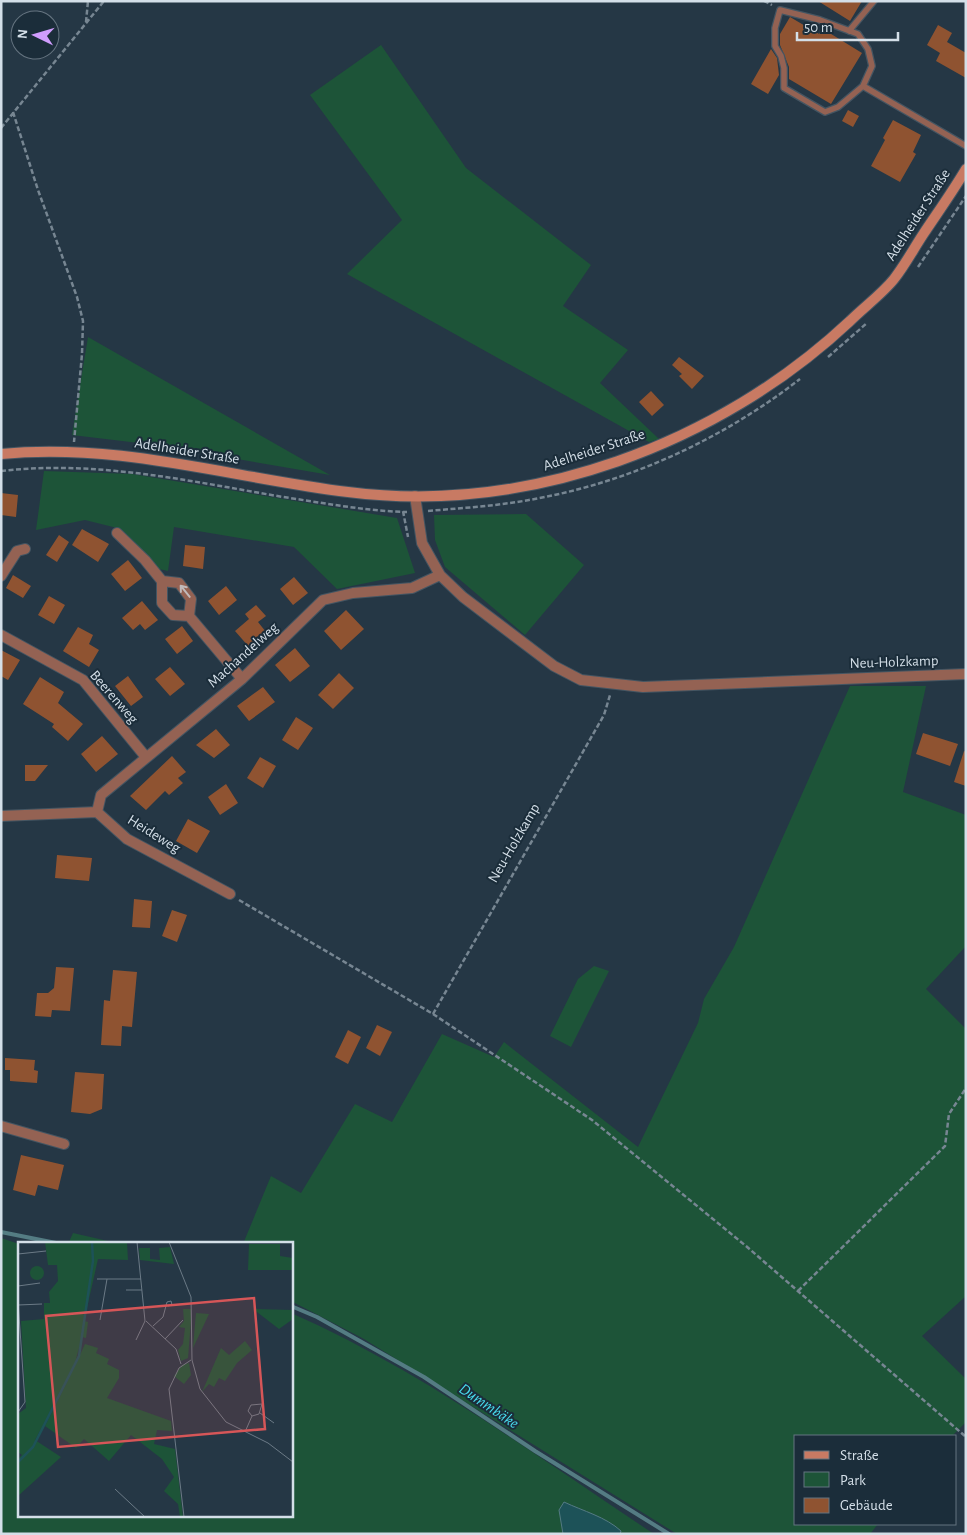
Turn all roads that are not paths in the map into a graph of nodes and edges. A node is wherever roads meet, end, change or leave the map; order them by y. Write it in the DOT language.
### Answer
graph roads {
  1 [pos="874,1"];
  2 [pos="849,31"];
  3 [pos="863,86"];
  4 [pos="966,146"];
  5 [pos="966,169"];
  6 [pos="1,454"];
  7 [pos="416,496"];
  8 [pos="117,533"];
  9 [pos="26,549"];
  10 [pos="440,575"];
  11 [pos="1,576"];
  12 [pos="162,581"];
  13 [pos="189,616"];
  14 [pos="2,633"];
  15 [pos="966,674"];
  16 [pos="242,679"];
  17 [pos="145,756"];
  18 [pos="97,812"];
  19 [pos="1,816"];
  20 [pos="230,894"];
  21 [pos="1,1126"];
  22 [pos="64,1144"];
  1 -- 2 [label="lane"];
  2 -- 3 [label="lane"];
  2 -- 3 [label="lane"];
  3 -- 4 [label="lane"];
  5 -- 7 [label="street, Adelheider Straße"];
  6 -- 7 [label="street, Adelheider Straße"];
  7 -- 10 [label="street, Neu-Holzkamp"];
  8 -- 12 [label="street"];
  9 -- 11 [label="street"];
  10 -- 15 [label="street, Neu-Holzkamp"];
  10 -- 16 [label="street, Machandelweg"];
  13 -- 12 [label="street, one-way"];
  12 -- 13 [label="street"];
  13 -- 16 [label="street"];
  14 -- 17 [label="street, Beerenweg"];
  16 -- 17 [label="street, Machandelweg"];
  17 -- 18 [label="street, Machandelweg"];
  18 -- 19 [label="street"];
  18 -- 20 [label="street, Heideweg"];
  21 -- 22 [label="street"];
}
